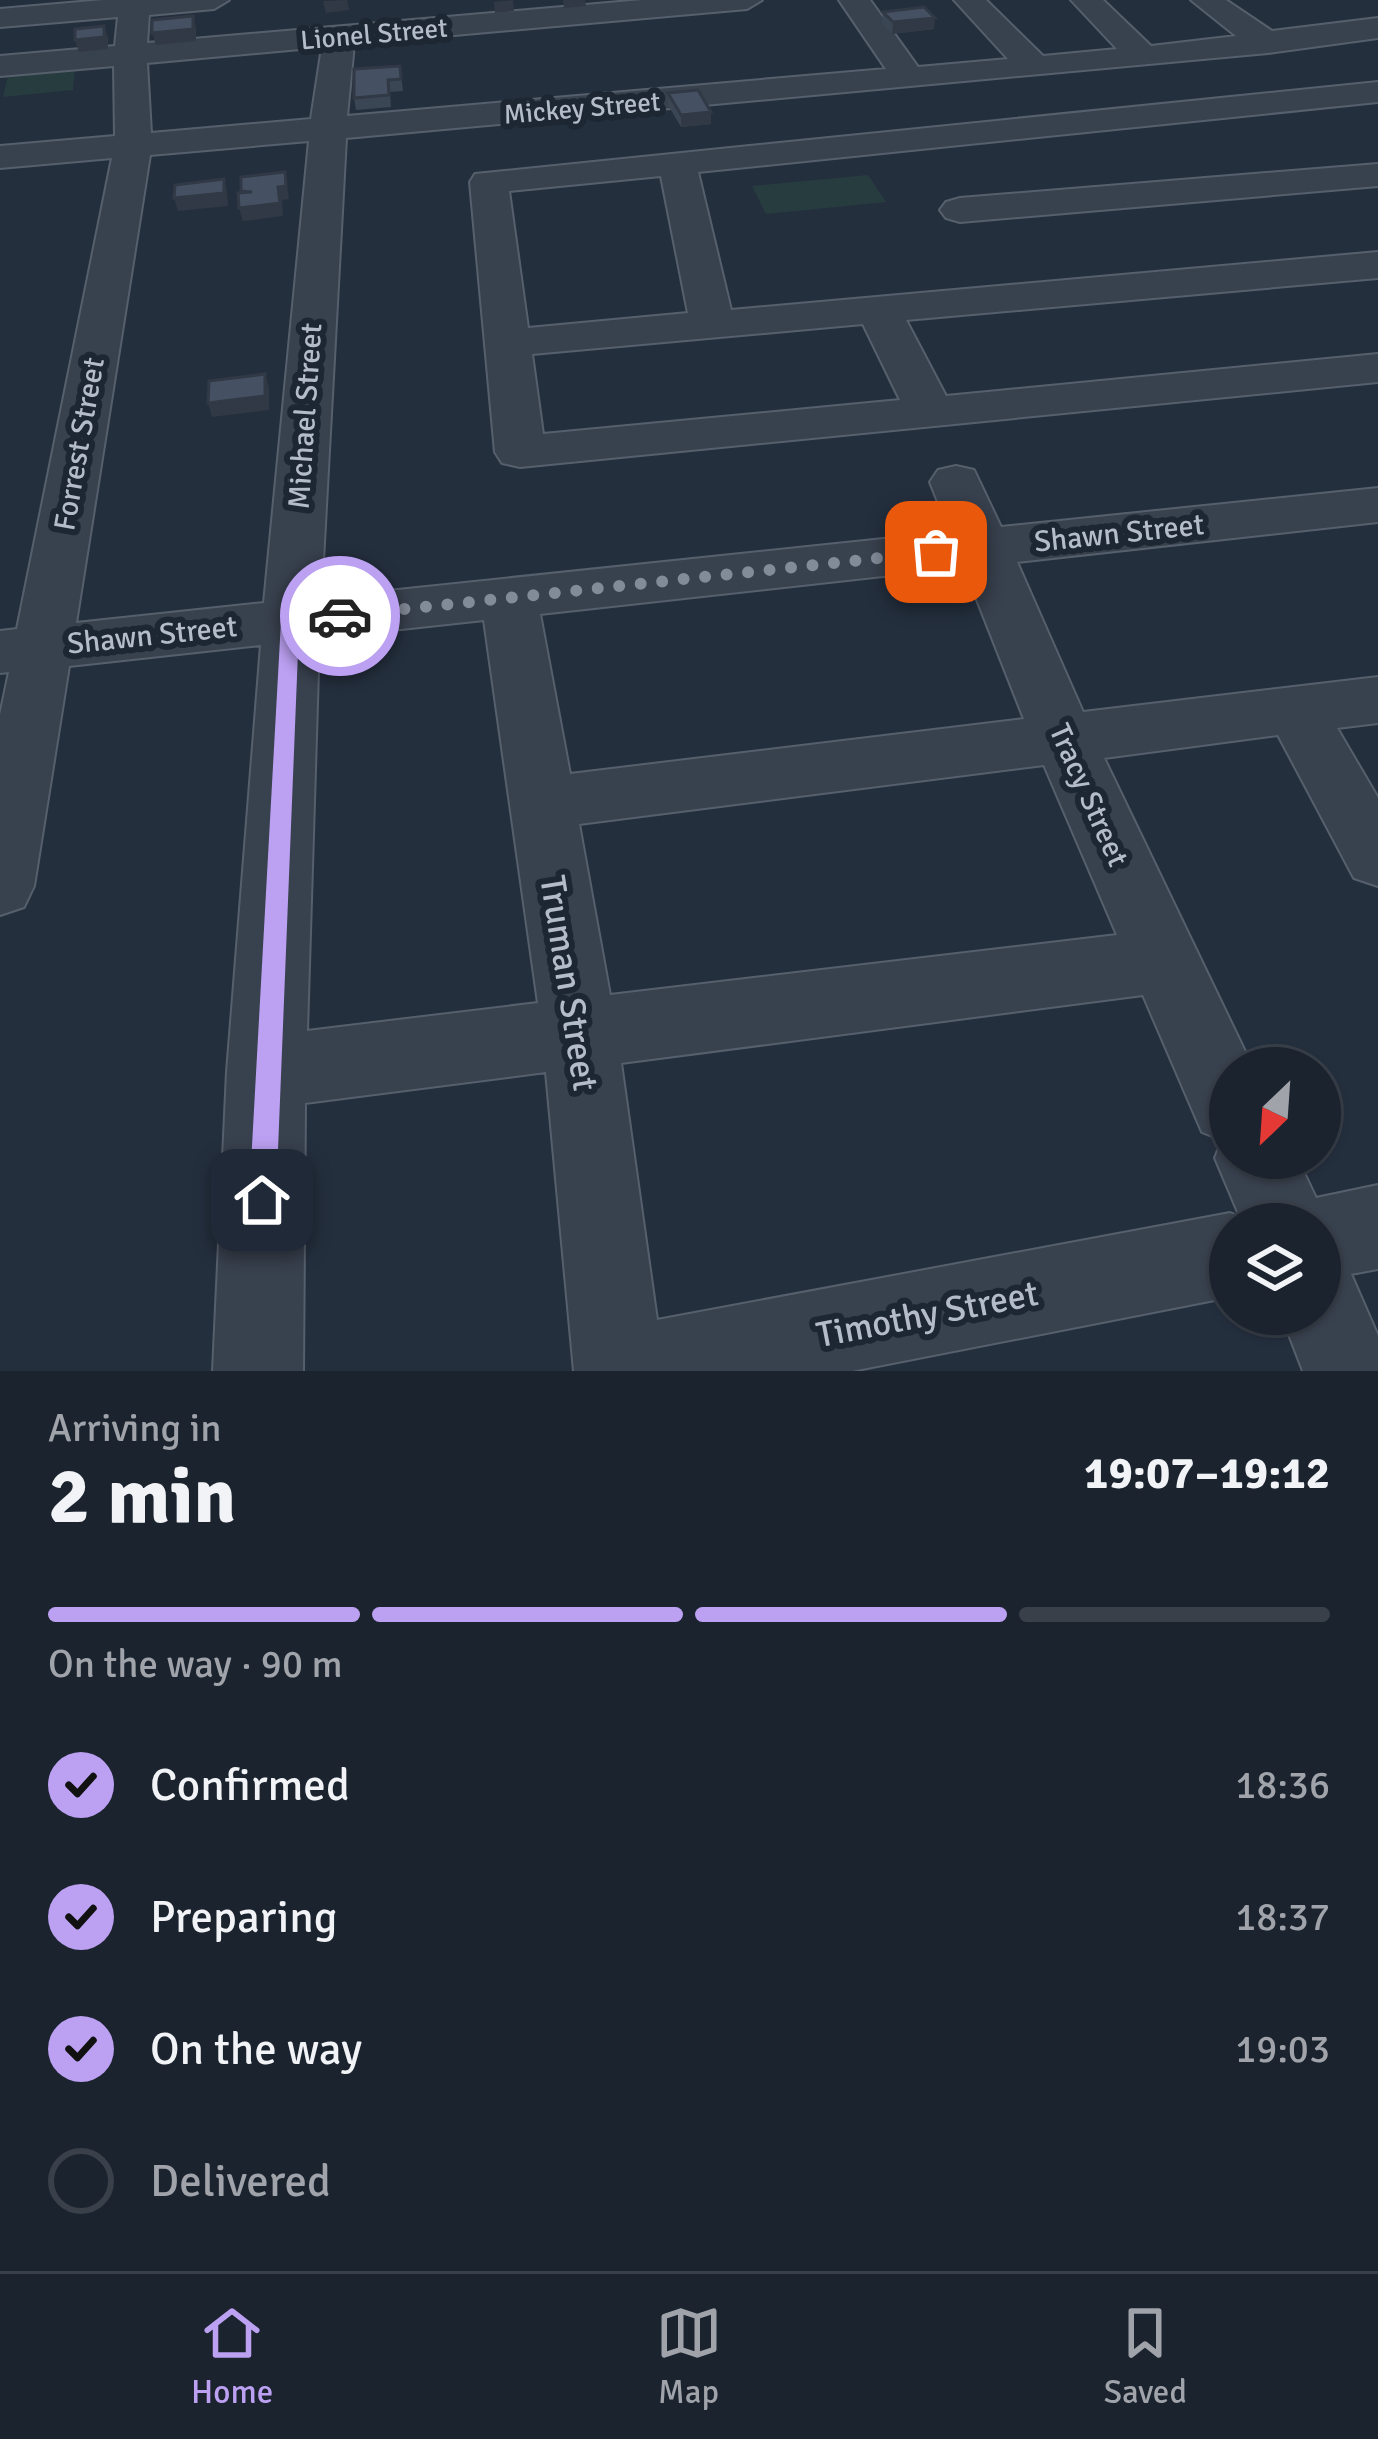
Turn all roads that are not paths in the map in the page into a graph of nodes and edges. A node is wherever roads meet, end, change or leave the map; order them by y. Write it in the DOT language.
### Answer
graph roads {
  1 [pos="214,0"];
  2 [pos="854,0"];
  3 [pos="969,0"];
  4 [pos="1086,0"];
  5 [pos="1234,0"];
  6 [pos="732,1"];
  7 [pos="1207,1"];
  8 [pos="134,3"];
  9 [pos="605,12"];
  10 [pos="0,19"];
  11 [pos="465,26"];
  12 [pos="1378,28"];
  13 [pos="339,38"];
  14 [pos="1268,43"];
  15 [pos="130,55"];
  16 [pos="1143,57"];
  17 [pos="0,66"];
  18 [pos="1034,67"];
  19 [pos="909,78"];
  20 [pos="772,91"];
  21 [pos="1378,92"];
  22 [pos="634,103"];
  23 [pos="444,121"];
  24 [pos="326,131"];
  25 [pos="917,139"];
  26 [pos="133,144"];
  27 [pos="806,150"];
  28 [pos="0,157"];
  29 [pos="677,164"];
  30 [pos="1378,175"];
  31 [pos="960,210"];
  32 [pos="1378,265"];
  33 [pos="995,268"];
  34 [pos="878,310"];
  35 [pos="713,325"];
  36 [pos="507,343"];
  37 [pos="1378,368"];
  38 [pos="930,411"];
  39 [pos="956,482"];
  40 [pos="1378,505"];
  41 [pos="983,547"];
  42 [pos="509,597"];
  43 [pos="290,621"];
  44 [pos="21,649"];
  45 [pos="1378,700"];
  46 [pos="1294,710"];
  47 [pos="1062,736"];
  48 [pos="542,803"];
  49 [pos="1378,858"];
  50 [pos="0,886"];
  51 [pos="1163,962"];
  52 [pos="580,1034"];
  53 [pos="1209,1060"];
  54 [pos="265,1072"];
  55 [pos="1378,1227"];
  56 [pos="1341,1234"];
  57 [pos="1209,1259"];
  58 [pos="1333,1335"];
  59 [pos="258,1371"];
  60 [pos="621,1371"];
  61 [pos="1348,1371"];
  1 -- 8 [label="street"];
  2 -- 19 [label="street"];
  3 -- 18 [label="street"];
  4 -- 16 [label="street"];
  5 -- 7 [label="street"];
  6 -- 9 [label="street, Lionel Street"];
  6 -- 20 [label="street"];
  7 -- 14 [label="street"];
  8 -- 10 [label="street"];
  8 -- 15 [label="street, Forrest Street"];
  9 -- 11 [label="street, Lionel Street"];
  9 -- 22 [label="street"];
  11 -- 13 [label="street, Lionel Street"];
  11 -- 23 [label="street"];
  12 -- 14 [label="street, Mickey Street"];
  13 -- 15 [label="street, Lionel Street"];
  13 -- 24 [label="street, Michael Street"];
  14 -- 16 [label="street, Mickey Street"];
  15 -- 17 [label="street, Lionel Street"];
  15 -- 26 [label="street, Forrest Street"];
  16 -- 18 [label="street, Mickey Street"];
  18 -- 19 [label="street, Mickey Street"];
  19 -- 20 [label="street, Mickey Street"];
  20 -- 22 [label="street, Mickey Street"];
  20 -- 27 [label="street"];
  21 -- 25 [label="street"];
  22 -- 23 [label="street, Mickey Street"];
  23 -- 24 [label="street, Mickey Street"];
  24 -- 26 [label="street, Mickey Street"];
  24 -- 43 [label="street, Michael Street"];
  25 -- 27 [label="street"];
  25 -- 31 [label="street"];
  26 -- 28 [label="street, Mickey Street"];
  26 -- 44 [label="street, Forrest Street"];
  27 -- 29 [label="street"];
  29 -- 35 [label="street"];
  29 -- 36 [label="street"];
  30 -- 31 [label="street"];
  31 -- 33 [label="street"];
  32 -- 33 [label="street"];
  33 -- 34 [label="street"];
  34 -- 35 [label="street"];
  34 -- 38 [label="street"];
  35 -- 36 [label="street"];
  36 -- 38 [label="street"];
  37 -- 38 [label="street"];
  39 -- 41 [label="street, Tracy Street"];
  40 -- 41 [label="street, Shawn Street"];
  41 -- 42 [label="street, Shawn Street"];
  41 -- 47 [label="street, Tracy Street"];
  42 -- 43 [label="street, Shawn Street"];
  42 -- 48 [label="street, Truman Street"];
  43 -- 44 [label="street, Shawn Street"];
  43 -- 54 [label="street, Michael Street"];
  44 -- 50 [label="street, Forrest Street"];
  45 -- 46 [label="street"];
  46 -- 47 [label="street"];
  46 -- 49 [label="street"];
  47 -- 48 [label="street"];
  47 -- 51 [label="street, Tracy Street"];
  48 -- 52 [label="street, Truman Street"];
  51 -- 52 [label="street"];
  51 -- 53 [label="street, Tracy Street"];
  52 -- 54 [label="street"];
  52 -- 60 [label="street, Truman Street"];
  54 -- 59 [label="street, Michael Street"];
  55 -- 56 [label="street"];
  57 -- 60 [label="street, Timothy Street"];
  58 -- 61 [label="street"];
}
